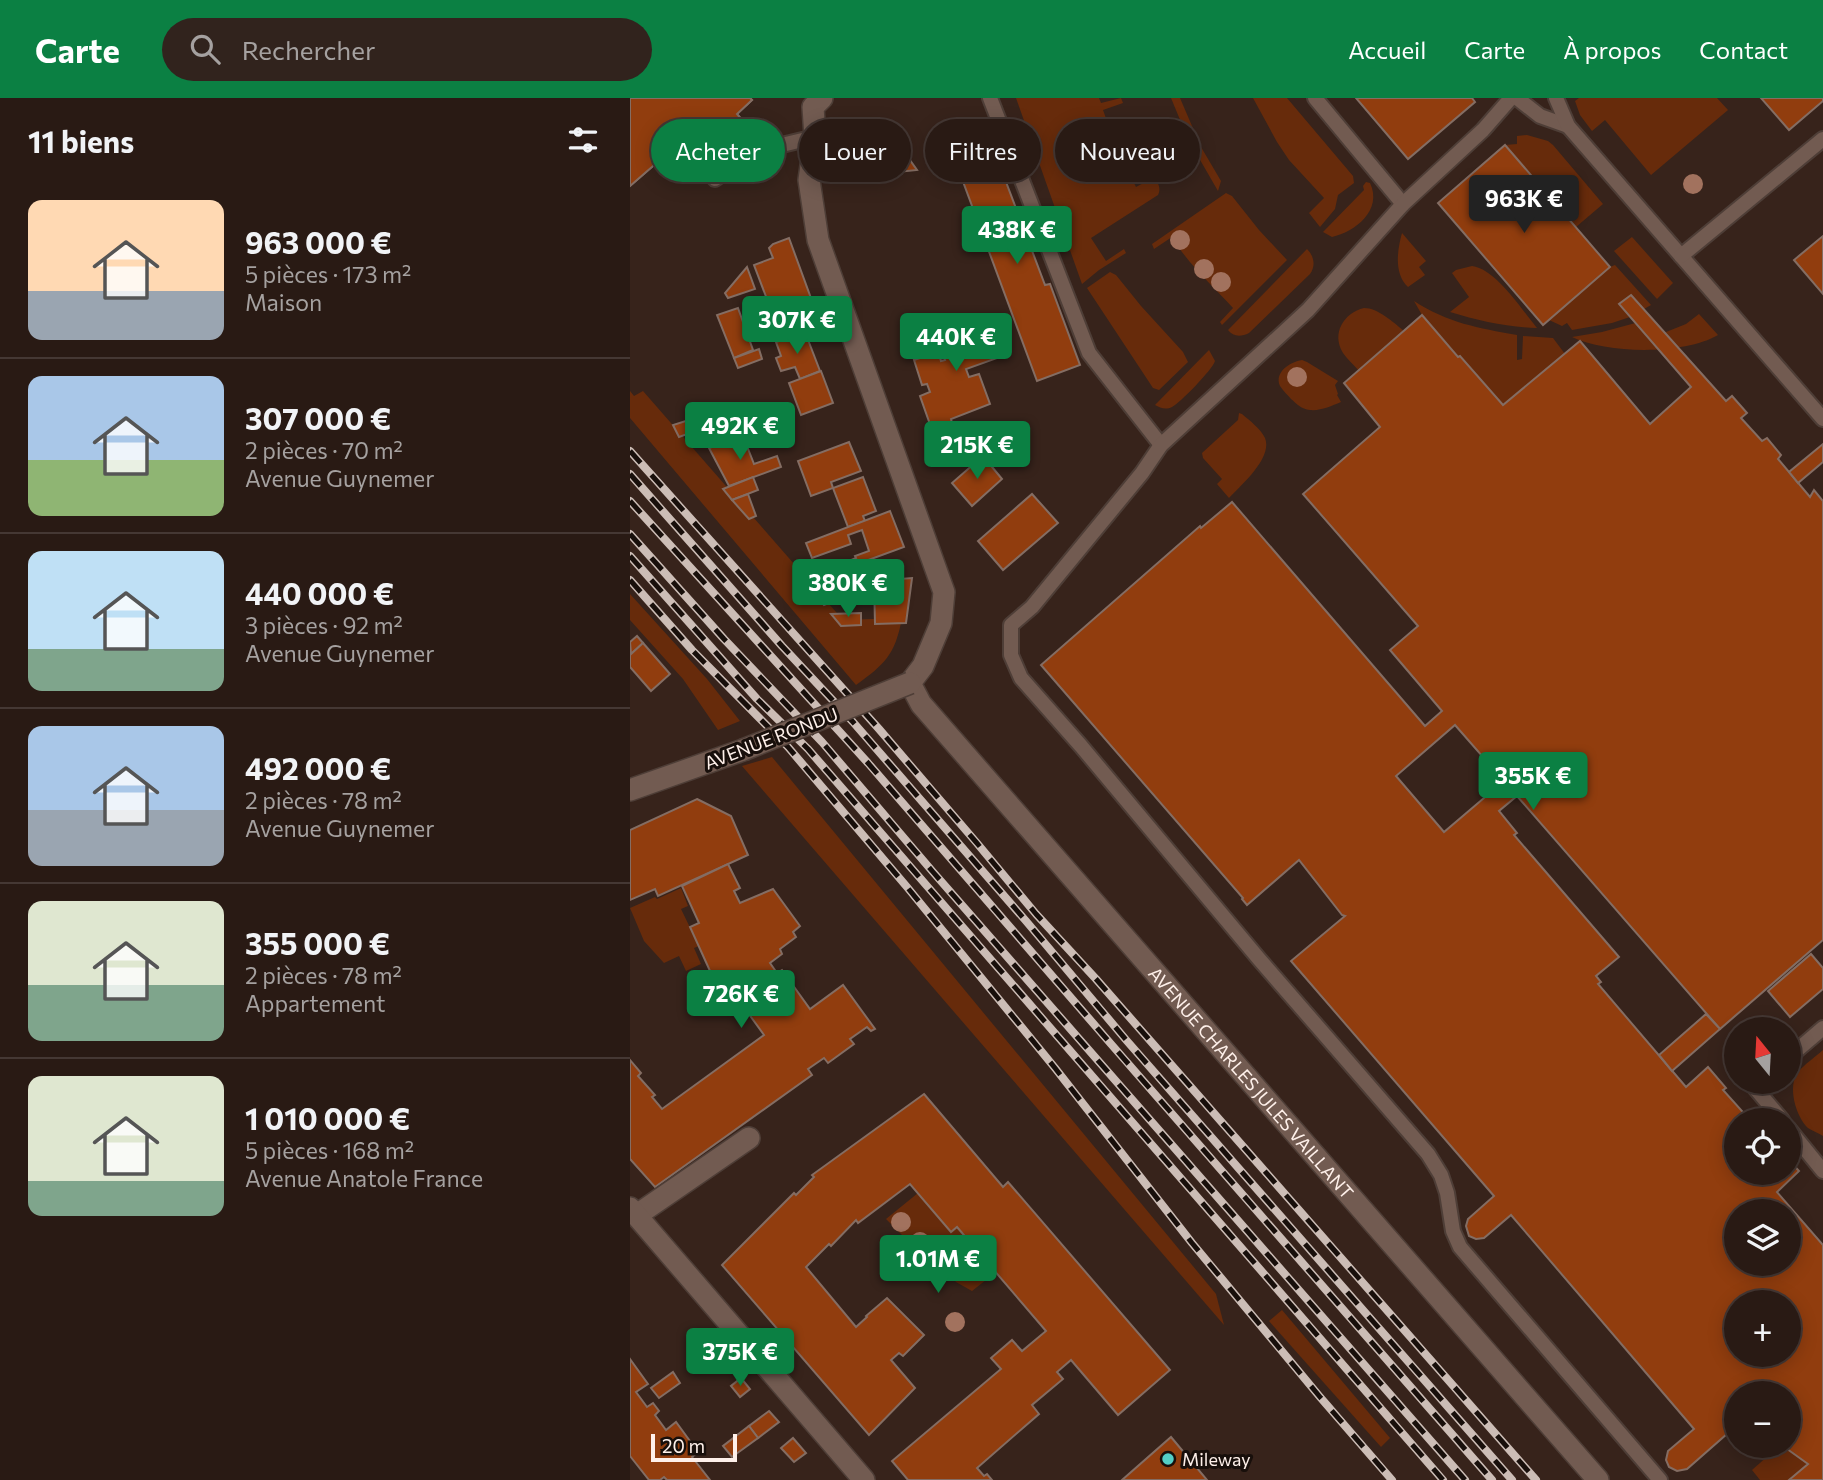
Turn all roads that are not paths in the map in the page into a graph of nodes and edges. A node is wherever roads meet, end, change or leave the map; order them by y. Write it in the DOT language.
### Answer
graph roads {
  1 [pos="990,98"];
  2 [pos="1315,98"];
  3 [pos="1511,98"];
  4 [pos="1517,98"];
  5 [pos="1556,98"];
  6 [pos="813,101"];
  7 [pos="814,119"];
  8 [pos="1568,126"];
  9 [pos="1823,139"];
  10 [pos="809,182"];
  11 [pos="1403,204"];
  12 [pos="1681,256"];
  13 [pos="1823,419"];
  14 [pos="1161,445"];
  15 [pos="910,683"];
  16 [pos="630,790"];
  17 [pos="1823,1028"];
  18 [pos="1801,1047"];
  19 [pos="1760,1094"];
  20 [pos="1772,1108"];
  21 [pos="749,1138"];
  22 [pos="1801,1144"];
  23 [pos="1823,1171"];
  24 [pos="635,1221"];
  25 [pos="864,1480"];
  26 [pos="1598,1480"];
  27 [pos="1660,1480"];
  1 -- 14 [label="lane"];
  2 -- 11 [label="lane"];
  3 -- 11 [label="lane"];
  4 -- 8 [label="lane"];
  5 -- 8 [label="lane"];
  6 -- 7 [label="street"];
  8 -- 12 [label="lane"];
  9 -- 12 [label="lane"];
  10 -- 15 [label="street"];
  11 -- 14 [label="lane"];
  12 -- 13 [label="lane"];
  14 -- 27 [label="lane"];
  15 -- 16 [label="street, AVENUE RONDU, bridge"];
  15 -- 26 [label="street, AVENUE CHARLES JULES VAILLANT"];
  17 -- 18 [label="lane"];
  19 -- 20 [label="lane"];
  21 -- 24 [label="street"];
  22 -- 23 [label="lane"];
  24 -- 25 [label="street"];
}
